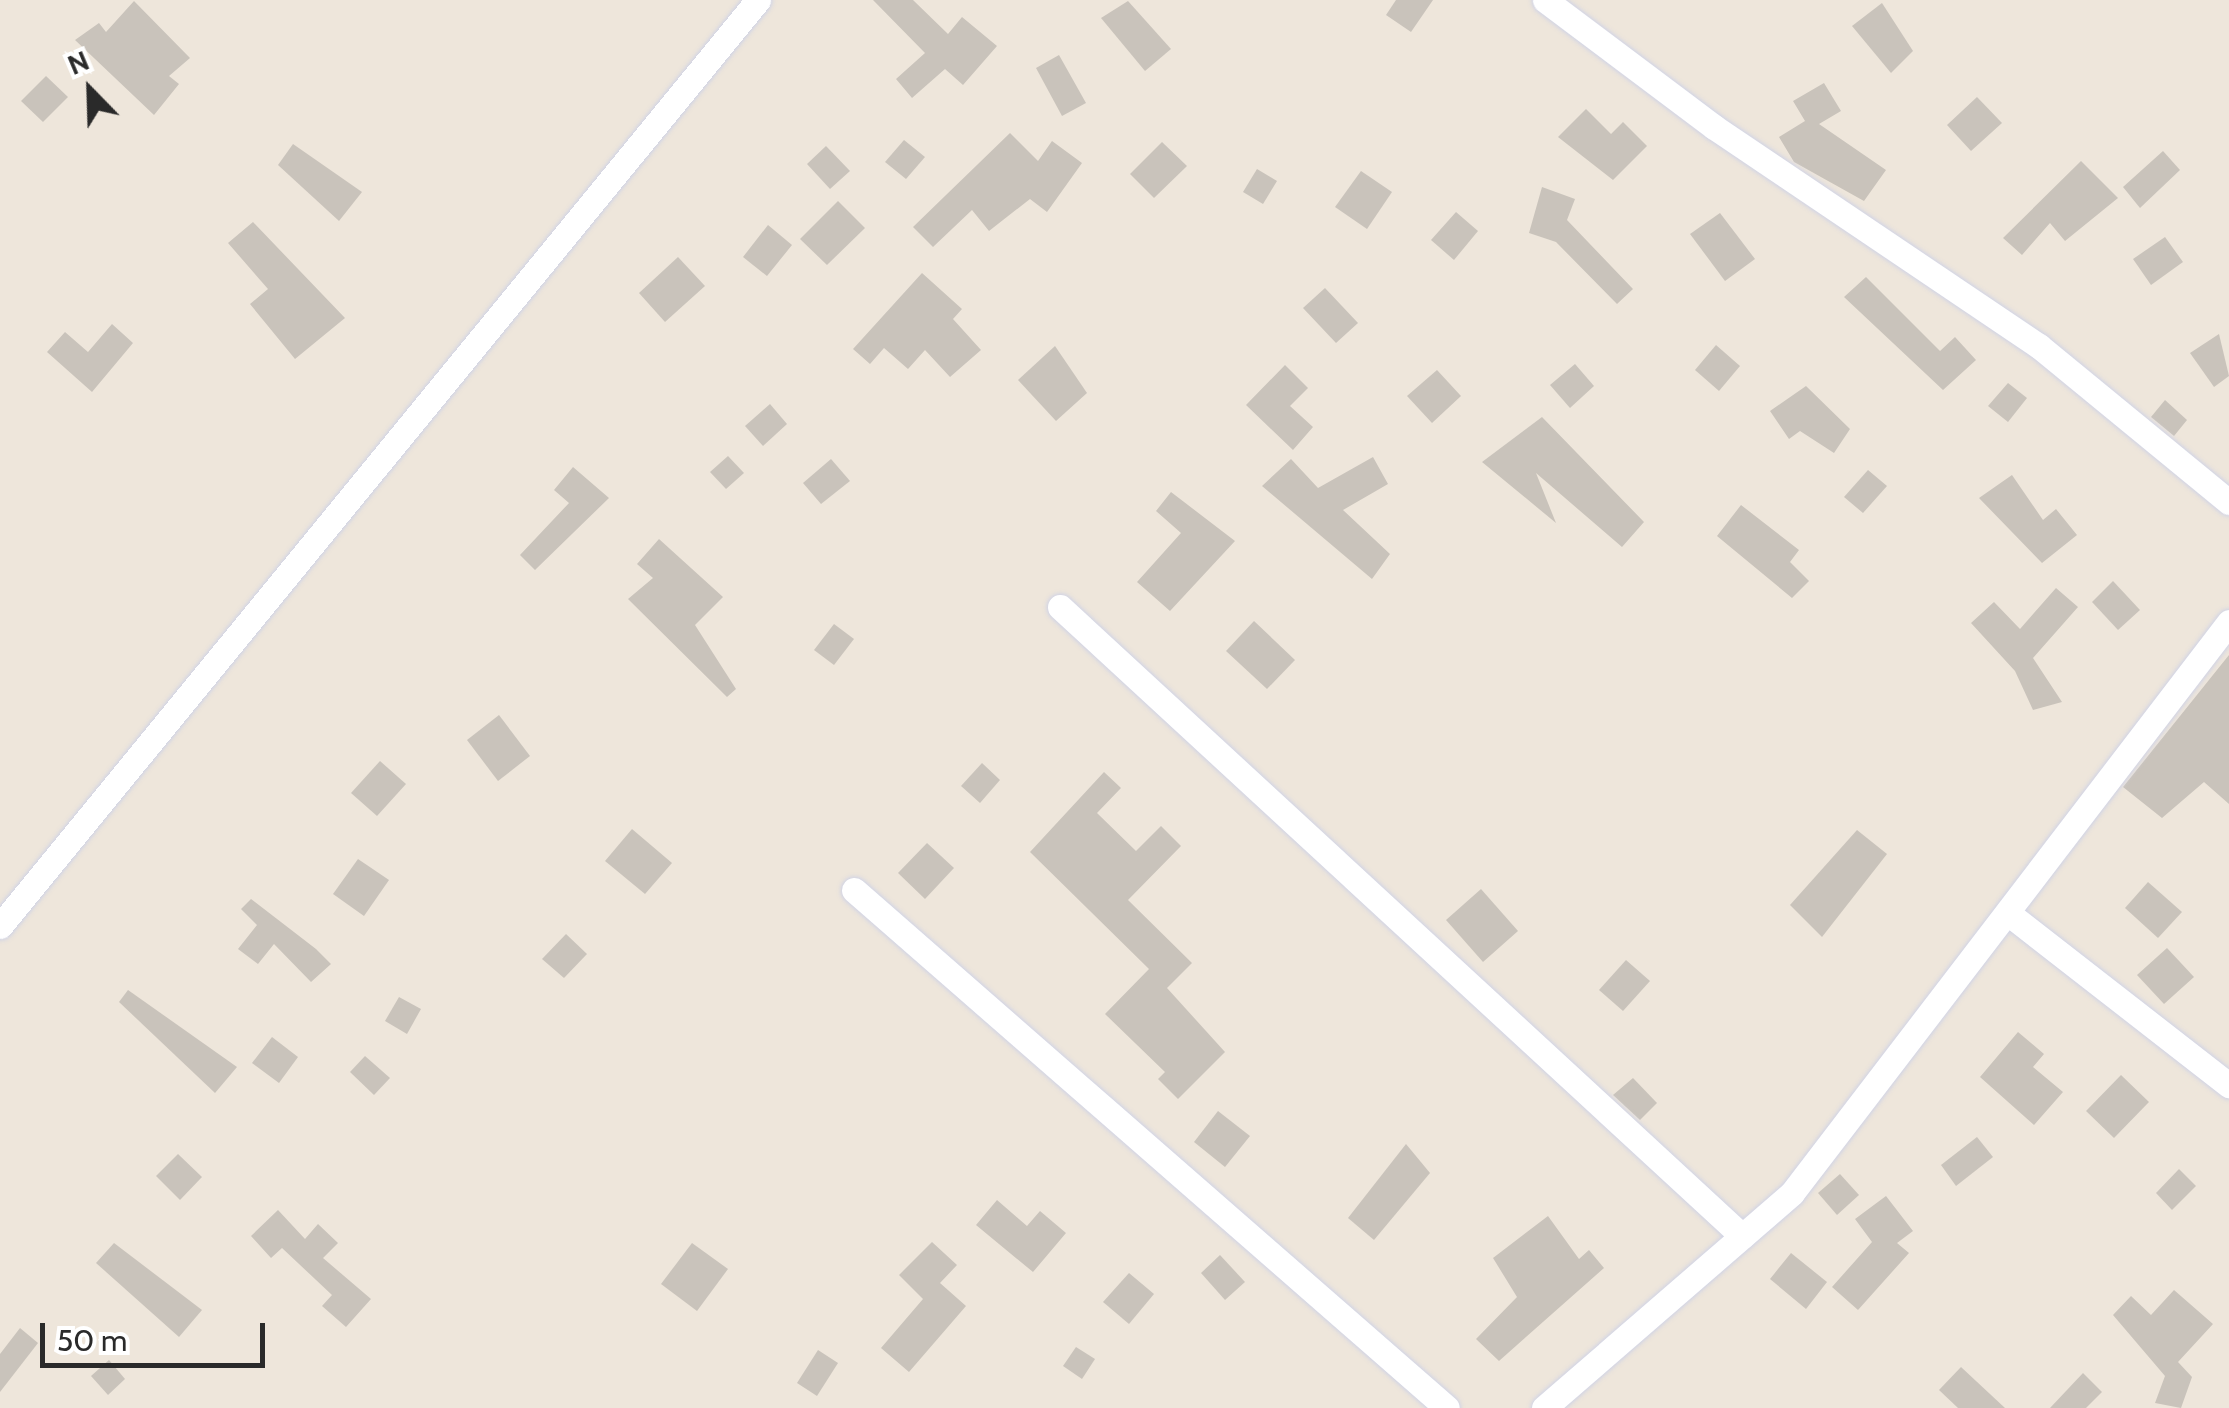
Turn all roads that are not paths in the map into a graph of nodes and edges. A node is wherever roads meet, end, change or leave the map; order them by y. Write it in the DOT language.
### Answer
graph roads {
  1 [pos="758,0"];
  2 [pos="1545,0"];
  3 [pos="2229,502"];
  4 [pos="1060,606"];
  5 [pos="2229,622"];
  6 [pos="854,890"];
  7 [pos="2009,914"];
  8 [pos="0,926"];
  9 [pos="2229,1085"];
  10 [pos="1742,1236"];
  11 [pos="1447,1408"];
  12 [pos="1544,1408"];
  1 -- 8 [label="street"];
  2 -- 3 [label="street"];
  4 -- 10 [label="street"];
  5 -- 7 [label="street"];
  6 -- 11 [label="street"];
  7 -- 9 [label="street"];
  7 -- 10 [label="street"];
  10 -- 12 [label="street"];
}
